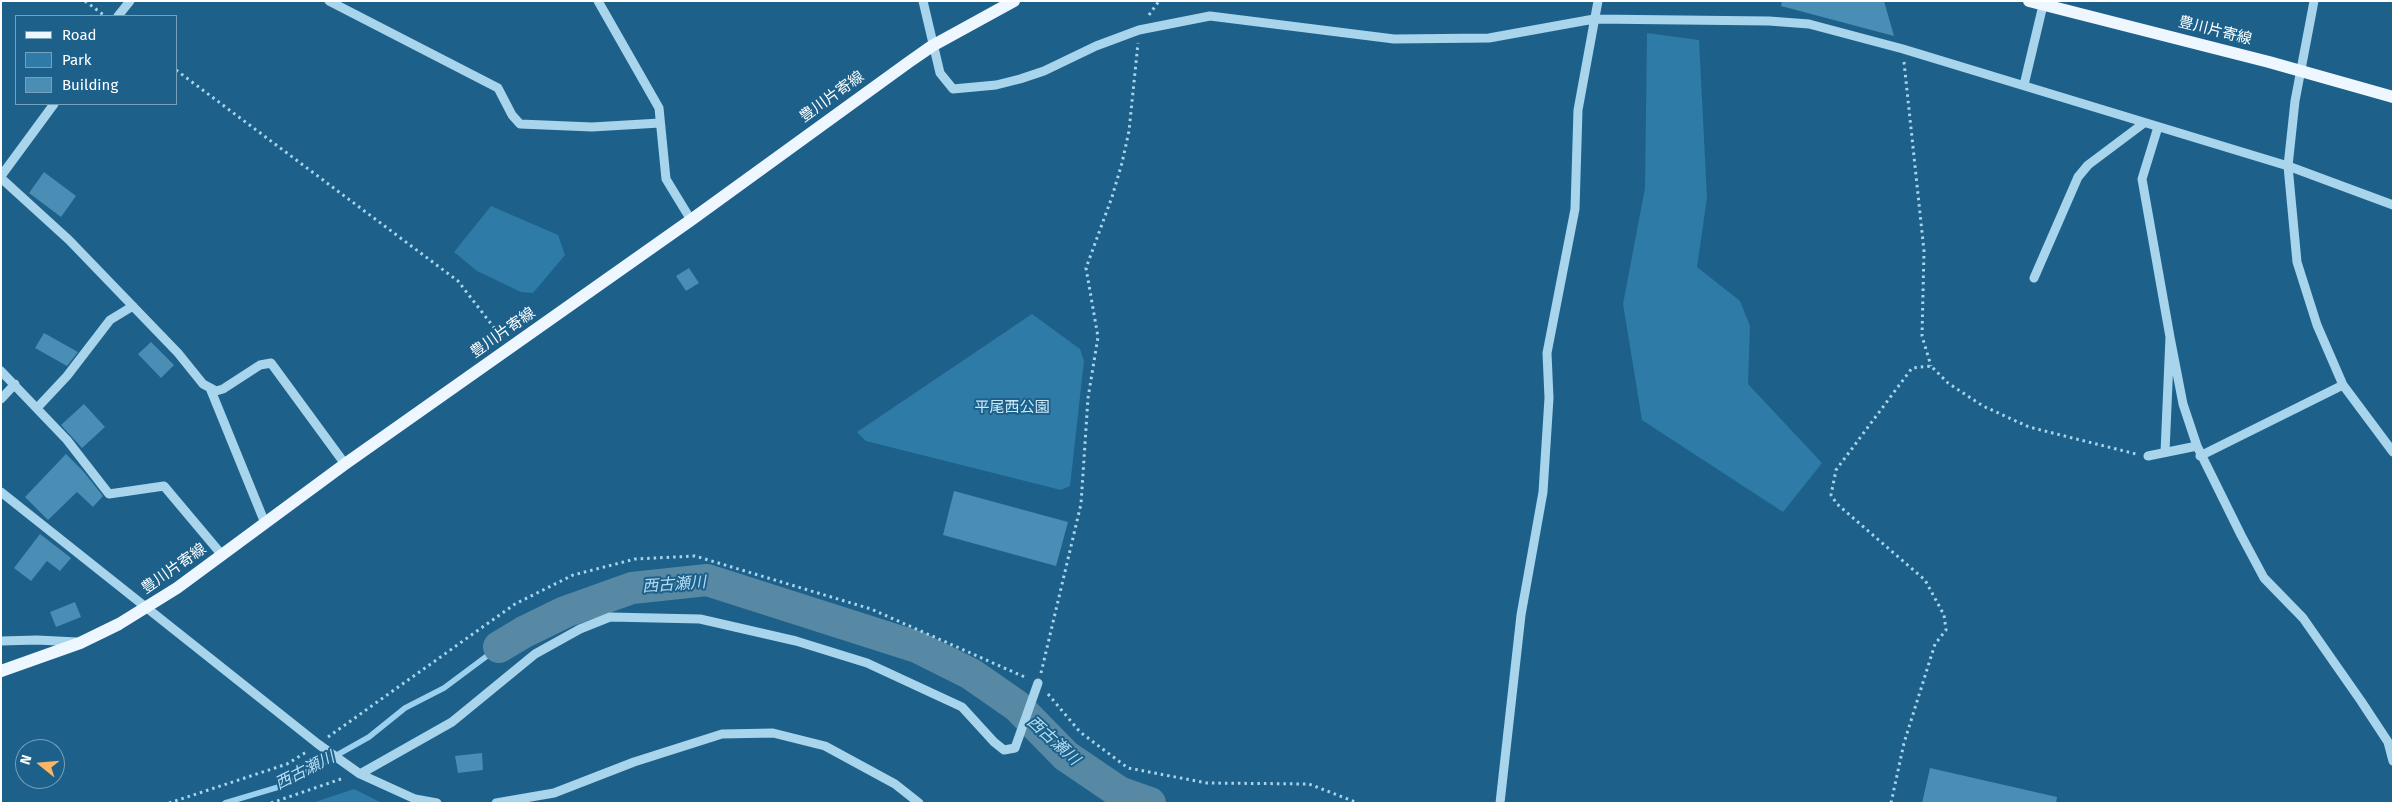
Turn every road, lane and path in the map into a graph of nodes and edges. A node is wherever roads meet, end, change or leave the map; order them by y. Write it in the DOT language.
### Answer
graph roads {
  1 [pos="85,1"];
  2 [pos="130,1"];
  3 [pos="329,1"];
  4 [pos="598,1"];
  5 [pos="923,1"];
  6 [pos="1014,1"];
  7 [pos="1159,1"];
  8 [pos="1598,1"];
  9 [pos="2029,1"];
  10 [pos="2314,1"];
  11 [pos="2044,3"];
  12 [pos="104,15"];
  13 [pos="119,15"];
  14 [pos="1594,19"];
  15 [pos="1139,30"];
  16 [pos="932,46"];
  17 [pos="1903,49"];
  18 [pos="2300,70"];
  19 [pos="178,71"];
  20 [pos="2024,85"];
  21 [pos="2393,98"];
  22 [pos="53,105"];
  23 [pos="660,123"];
  24 [pos="2144,123"];
  25 [pos="2158,127"];
  26 [pos="2288,166"];
  27 [pos="1,177"];
  28 [pos="2393,205"];
  29 [pos="691,220"];
  30 [pos="2034,278"];
  31 [pos="133,306"];
  32 [pos="2170,337"];
  33 [pos="510,348"];
  34 [pos="1931,366"];
  35 [pos="1,371"];
  36 [pos="15,384"];
  37 [pos="2343,385"];
  38 [pos="210,388"];
  39 [pos="1,399"];
  40 [pos="37,408"];
  41 [pos="2197,446"];
  42 [pos="2165,452"];
  43 [pos="2393,452"];
  44 [pos="2148,456"];
  45 [pos="2200,456"];
  46 [pos="345,464"];
  47 [pos="1,492"];
  48 [pos="266,523"];
  49 [pos="222,555"];
  50 [pos="147,607"];
  51 [pos="1,642"];
  52 [pos="80,643"];
  53 [pos="1,671"];
  54 [pos="1038,683"];
  55 [pos="2393,761"];
  56 [pos="288,764"];
  57 [pos="360,774"];
  58 [pos="169,803"];
  59 [pos="271,803"];
  60 [pos="437,803"];
  61 [pos="496,803"];
  62 [pos="919,803"];
  63 [pos="1358,803"];
  64 [pos="1500,803"];
  65 [pos="1892,803"];
  1 -- 12 [label="path"];
  2 -- 13 [label="street"];
  3 -- 23 [label="street"];
  4 -- 23 [label="street"];
  5 -- 16 [label="street"];
  6 -- 16 [label="main road, 豊川片寄線"];
  7 -- 15 [label="path"];
  8 -- 14 [label="street"];
  9 -- 11 [label="main road, 豊川片寄線"];
  10 -- 18 [label="street"];
  11 -- 18 [label="main road, 豊川片寄線"];
  11 -- 20 [label="street"];
  14 -- 15 [label="street"];
  14 -- 17 [label="street"];
  14 -- 64 [label="street"];
  15 -- 16 [label="street"];
  15 -- 54 [label="path"];
  16 -- 29 [label="main road, 豊川片寄線"];
  17 -- 20 [label="street"];
  17 -- 34 [label="path"];
  18 -- 21 [label="main road, 豊川片寄線"];
  18 -- 26 [label="street"];
  19 -- 33 [label="path"];
  20 -- 24 [label="street"];
  22 -- 27 [label="street"];
  23 -- 29 [label="street"];
  24 -- 25 [label="street"];
  24 -- 30 [label="street"];
  25 -- 26 [label="street"];
  25 -- 32 [label="street"];
  26 -- 28 [label="street"];
  26 -- 37 [label="street"];
  27 -- 31 [label="street"];
  29 -- 33 [label="main road, 豊川片寄線"];
  31 -- 38 [label="street"];
  31 -- 40 [label="street"];
  32 -- 41 [label="street"];
  32 -- 42 [label="street"];
  33 -- 46 [label="main road, 豊川片寄線"];
  34 -- 44 [label="path"];
  34 -- 65 [label="path"];
  35 -- 36 [label="street"];
  36 -- 39 [label="street"];
  36 -- 40 [label="street"];
  37 -- 43 [label="street"];
  37 -- 45 [label="street"];
  38 -- 46 [label="street"];
  38 -- 48 [label="street"];
  40 -- 49 [label="street"];
  41 -- 42 [label="street"];
  41 -- 45 [label="street"];
  42 -- 44 [label="street"];
  45 -- 55 [label="street"];
  46 -- 48 [label="main road, 豊川片寄線"];
  47 -- 50 [label="street"];
  48 -- 49 [label="main road, 豊川片寄線"];
  49 -- 50 [label="main road, 豊川片寄線"];
  50 -- 52 [label="main road, 豊川片寄線"];
  50 -- 57 [label="street"];
  51 -- 52 [label="street"];
  52 -- 53 [label="main road, 豊川片寄線"];
  54 -- 57 [label="street"];
  54 -- 63 [label="path"];
  56 -- 58 [label="path"];
  57 -- 59 [label="path"];
  57 -- 60 [label="street"];
  61 -- 62 [label="street"];
}
